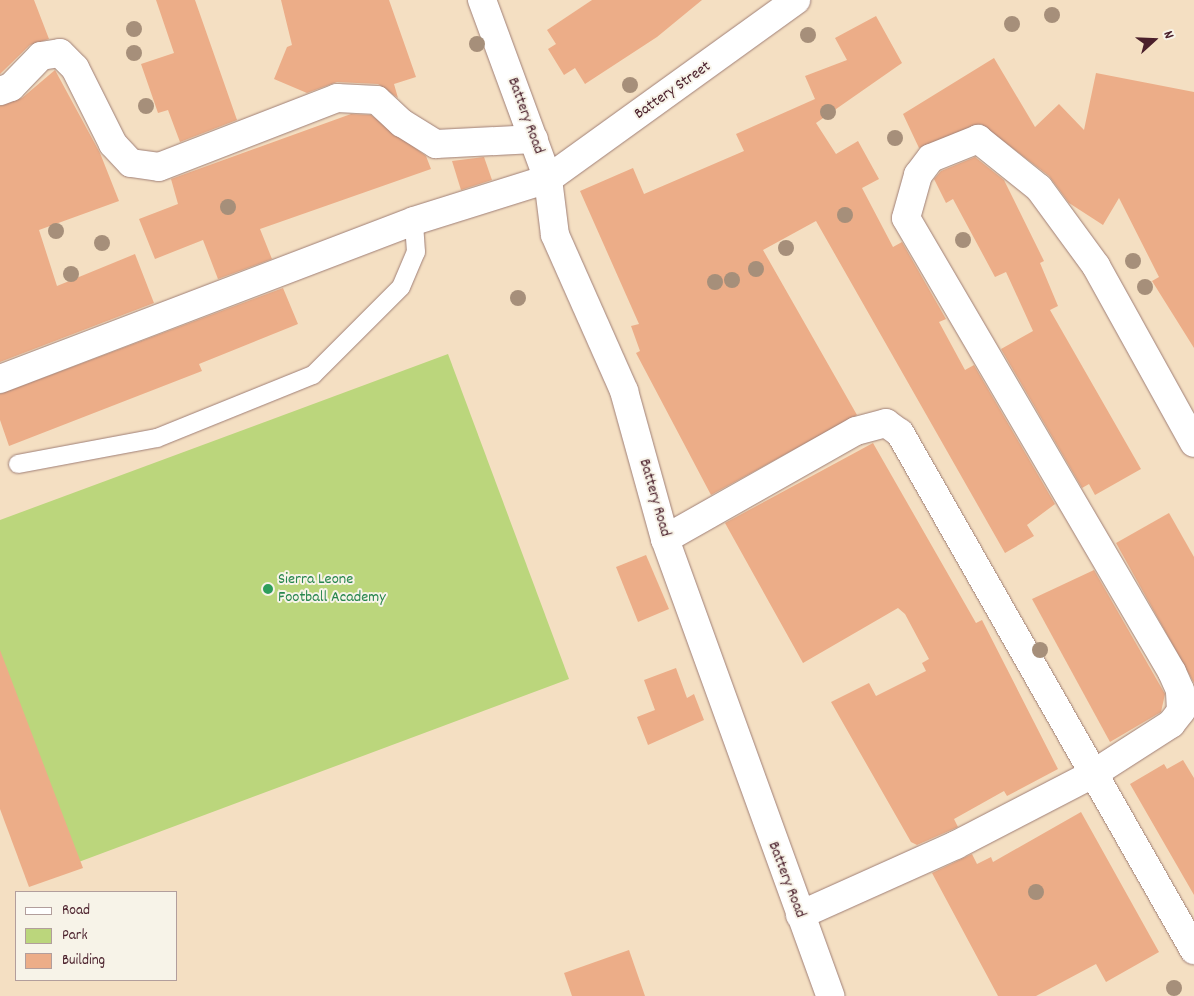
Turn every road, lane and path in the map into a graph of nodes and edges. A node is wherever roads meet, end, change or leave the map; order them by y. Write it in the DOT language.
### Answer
graph roads {
  1 [pos="482,0"];
  2 [pos="796,0"];
  3 [pos="0,92"];
  4 [pos="534,139"];
  5 [pos="548,179"];
  6 [pos="414,221"];
  7 [pos="0,379"];
  8 [pos="1194,443"];
  9 [pos="18,464"];
  10 [pos="665,539"];
  11 [pos="1093,774"];
  12 [pos="800,915"];
  13 [pos="1194,950"];
  14 [pos="830,996"];
  1 -- 4 [label="street, Battery Road"];
  2 -- 5 [label="street, Battery Street"];
  3 -- 4 [label="street"];
  4 -- 5 [label="street, Battery Road"];
  5 -- 6 [label="street, Battery Street"];
  5 -- 10 [label="street, Battery Road"];
  6 -- 7 [label="street, Battery Street"];
  6 -- 9 [label="lane"];
  8 -- 11 [label="street"];
  10 -- 11 [label="street"];
  10 -- 12 [label="street, Battery Road"];
  11 -- 12 [label="street"];
  11 -- 13 [label="street"];
  12 -- 14 [label="street, Battery Road"];
}
